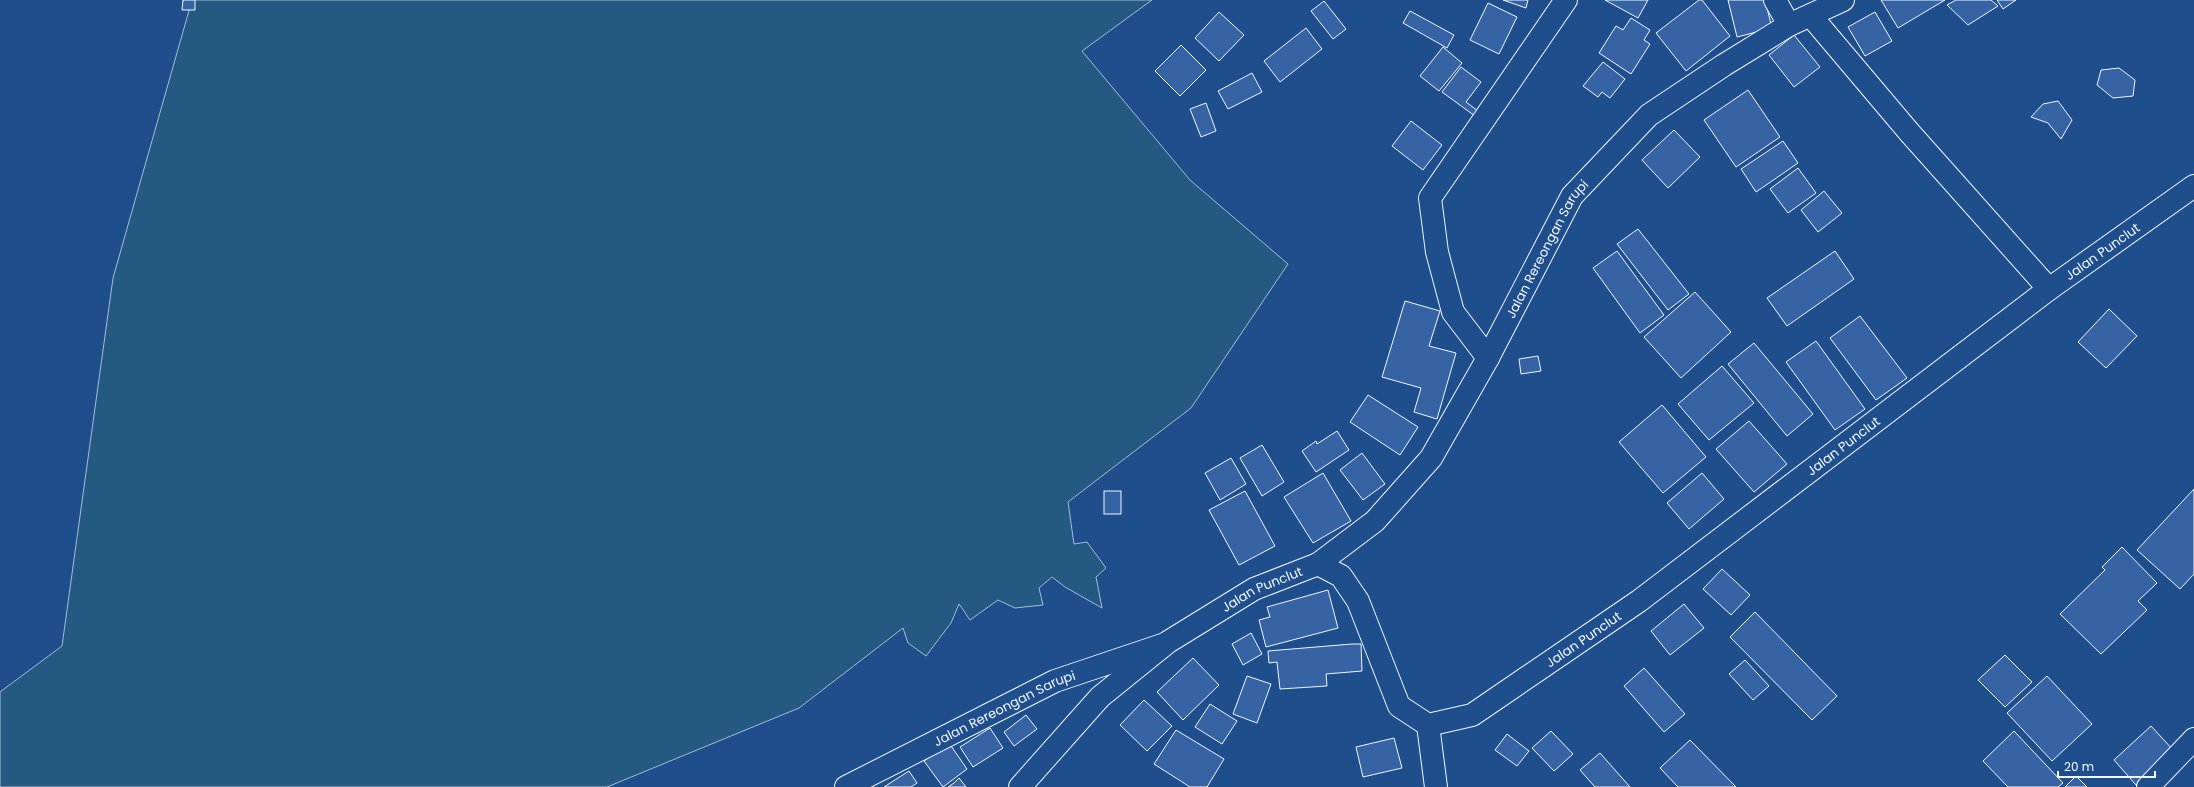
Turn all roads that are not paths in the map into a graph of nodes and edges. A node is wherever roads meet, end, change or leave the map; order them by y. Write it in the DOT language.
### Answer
graph roads {
  1 [pos="1566,0"];
  2 [pos="1775,0"];
  3 [pos="1844,0"];
  4 [pos="1811,16"];
  5 [pos="1789,25"];
  6 [pos="2194,186"];
  7 [pos="2049,289"];
  8 [pos="1488,358"];
  9 [pos="1318,564"];
  10 [pos="1168,642"];
  11 [pos="1428,725"];
  12 [pos="2194,739"];
  13 [pos="2194,758"];
  14 [pos="2151,784"];
  15 [pos="846,787"];
  16 [pos="1020,787"];
  17 [pos="1436,787"];
  1 -- 8 [label="street"];
  2 -- 5 [label="street"];
  3 -- 4 [label="street, Jalan Rereongan Sarupi"];
  4 -- 5 [label="street, Jalan Rereongan Sarupi"];
  4 -- 7 [label="street"];
  5 -- 8 [label="street, Jalan Rereongan Sarupi"];
  6 -- 7 [label="street, Jalan Punclut"];
  7 -- 11 [label="street, Jalan Punclut"];
  8 -- 9 [label="street, Jalan Rereongan Sarupi"];
  9 -- 10 [label="street, Jalan Punclut"];
  9 -- 11 [label="street, Jalan Punclut"];
  10 -- 15 [label="street, Jalan Rereongan Sarupi"];
  10 -- 16 [label="street, Jalan Punclut"];
  11 -- 17 [label="street"];
  12 -- 14 [label="street"];
  13 -- 14 [label="street"];
}
